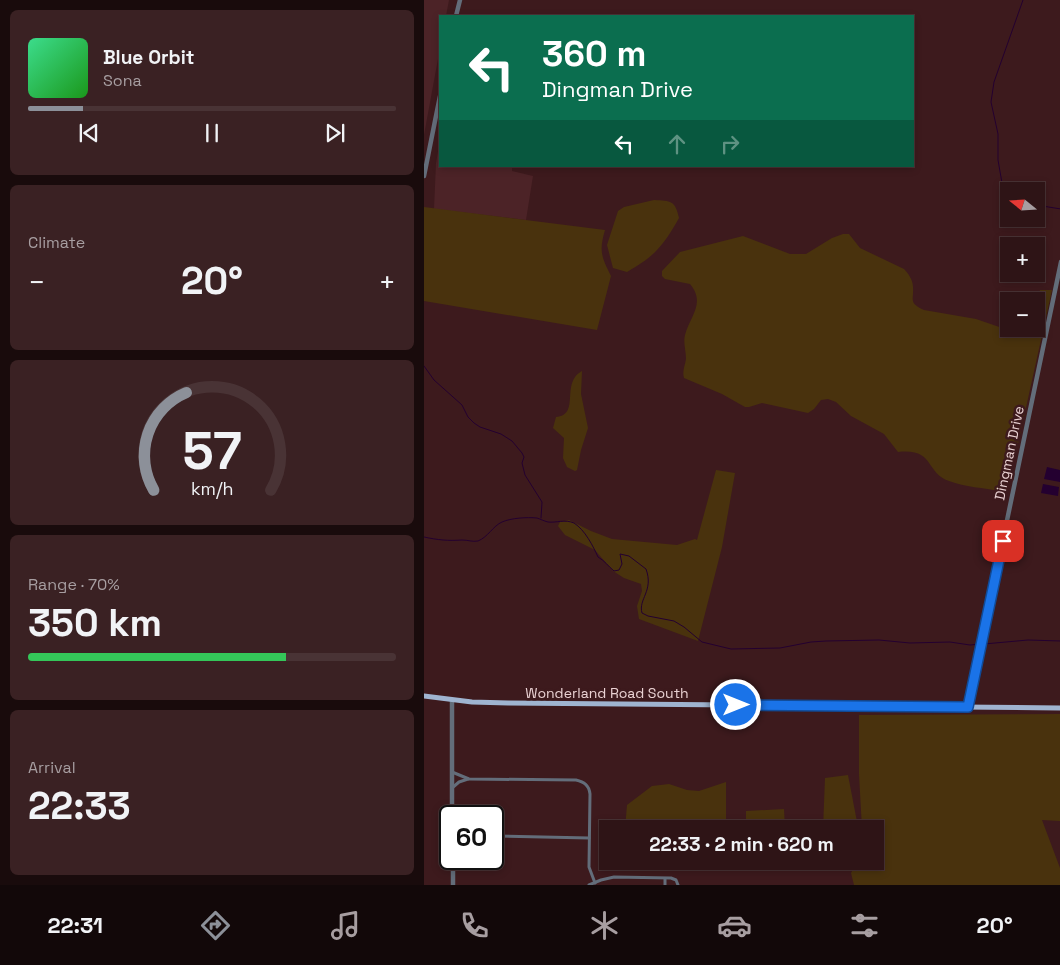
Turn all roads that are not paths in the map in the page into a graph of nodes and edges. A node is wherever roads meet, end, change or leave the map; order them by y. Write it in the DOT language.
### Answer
graph roads {
  1 [pos="460,0"];
  2 [pos="456,15"];
  3 [pos="439,100"];
  4 [pos="426,157"];
  5 [pos="424,176"];
  6 [pos="1060,262"];
  7 [pos="424,696"];
  8 [pos="452,700"];
  9 [pos="968,707"];
  10 [pos="1060,708"];
  11 [pos="452,771"];
  12 [pos="469,779"];
  13 [pos="452,788"];
  14 [pos="452,805"];
  15 [pos="504,836"];
  16 [pos="590,838"];
  17 [pos="452,870"];
  18 [pos="665,879"];
  19 [pos="595,883"];
  20 [pos="453,885"];
  21 [pos="589,885"];
  22 [pos="666,885"];
  23 [pos="678,885"];
  1 -- 2 [label="street"];
  3 -- 4 [label="street"];
  4 -- 5 [label="street"];
  6 -- 9 [label="street, Dingman Drive"];
  7 -- 8 [label="main road, Wonderland Road South"];
  8 -- 9 [label="main road, Wonderland Road South"];
  8 -- 11 [label="street"];
  9 -- 10 [label="main road, Wonderland Road South"];
  11 -- 12 [label="street"];
  11 -- 13 [label="street"];
  12 -- 13 [label="street"];
  12 -- 16 [label="street"];
  13 -- 14 [label="street"];
  15 -- 16 [label="street"];
  16 -- 19 [label="street"];
  17 -- 20 [label="street"];
  18 -- 19 [label="street"];
  18 -- 22 [label="street"];
  18 -- 23 [label="street"];
  19 -- 21 [label="street"];
}
